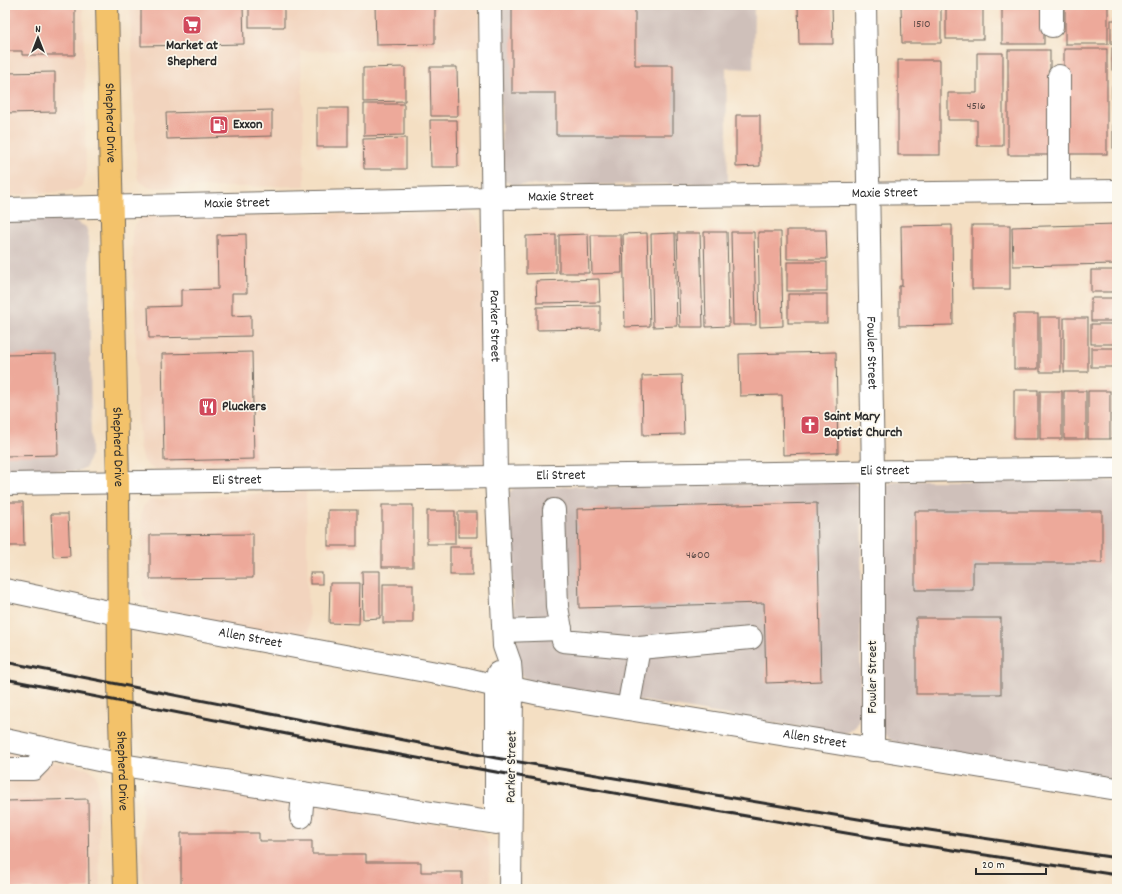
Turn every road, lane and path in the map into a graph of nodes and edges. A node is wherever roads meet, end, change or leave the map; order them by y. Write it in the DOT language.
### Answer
graph roads {
  1 [pos="107,5"];
  2 [pos="490,5"];
  3 [pos="865,5"];
  4 [pos="1059,76"];
  5 [pos="1117,190"];
  6 [pos="1059,192"];
  7 [pos="867,195"];
  8 [pos="493,198"];
  9 [pos="112,207"];
  10 [pos="5,209"];
  11 [pos="1117,468"];
  12 [pos="873,472"];
  13 [pos="496,477"];
  14 [pos="118,483"];
  15 [pos="5,484"];
  16 [pos="554,510"];
  17 [pos="5,590"];
  18 [pos="118,614"];
  19 [pos="561,629"];
  20 [pos="751,638"];
  21 [pos="504,639"];
  22 [pos="639,648"];
  23 [pos="504,687"];
  24 [pos="628,709"];
  25 [pos="5,740"];
  26 [pos="42,748"];
  27 [pos="873,750"];
  28 [pos="122,765"];
  29 [pos="5,769"];
  30 [pos="1117,789"];
  31 [pos="303,793"];
  32 [pos="301,817"];
  33 [pos="496,823"];
  34 [pos="125,889"];
  35 [pos="495,889"];
  36 [pos="510,889"];
  1 -- 9 [label="main road, Shepherd Drive"];
  2 -- 8 [label="street, Parker Street"];
  3 -- 7 [label="street, Fowler Street"];
  4 -- 6 [label="street"];
  5 -- 6 [label="street, Maxie Street"];
  6 -- 7 [label="street, Maxie Street"];
  7 -- 8 [label="street, Maxie Street"];
  7 -- 12 [label="street, Fowler Street"];
  8 -- 9 [label="street, Maxie Street"];
  8 -- 13 [label="street, Parker Street"];
  9 -- 10 [label="street, Maxie Street"];
  9 -- 14 [label="main road, Shepherd Drive"];
  11 -- 12 [label="street, Eli Street"];
  12 -- 13 [label="street, Eli Street"];
  12 -- 27 [label="street, Fowler Street"];
  13 -- 14 [label="street, Eli Street"];
  13 -- 21 [label="street, Parker Street"];
  14 -- 15 [label="street, Eli Street"];
  14 -- 18 [label="main road, Shepherd Drive"];
  16 -- 19 [label="street"];
  17 -- 18 [label="street, Allen Street"];
  18 -- 23 [label="street, Allen Street"];
  18 -- 28 [label="main road, Shepherd Drive"];
  19 -- 21 [label="street"];
  19 -- 22 [label="street"];
  20 -- 22 [label="street"];
  21 -- 23 [label="street, Parker Street"];
  22 -- 24 [label="street"];
  23 -- 24 [label="street, Allen Street"];
  23 -- 33 [label="street, Parker Street"];
  23 -- 36 [label="street, Parker Street"];
  24 -- 27 [label="street, Allen Street"];
  25 -- 26 [label="street"];
  26 -- 28 [label="street"];
  26 -- 29 [label="street"];
  27 -- 30 [label="street, Allen Street"];
  28 -- 31 [label="street"];
  28 -- 34 [label="main road, Shepherd Drive"];
  31 -- 32 [label="street"];
  31 -- 33 [label="street"];
  33 -- 35 [label="street, Parker Street"];
}
